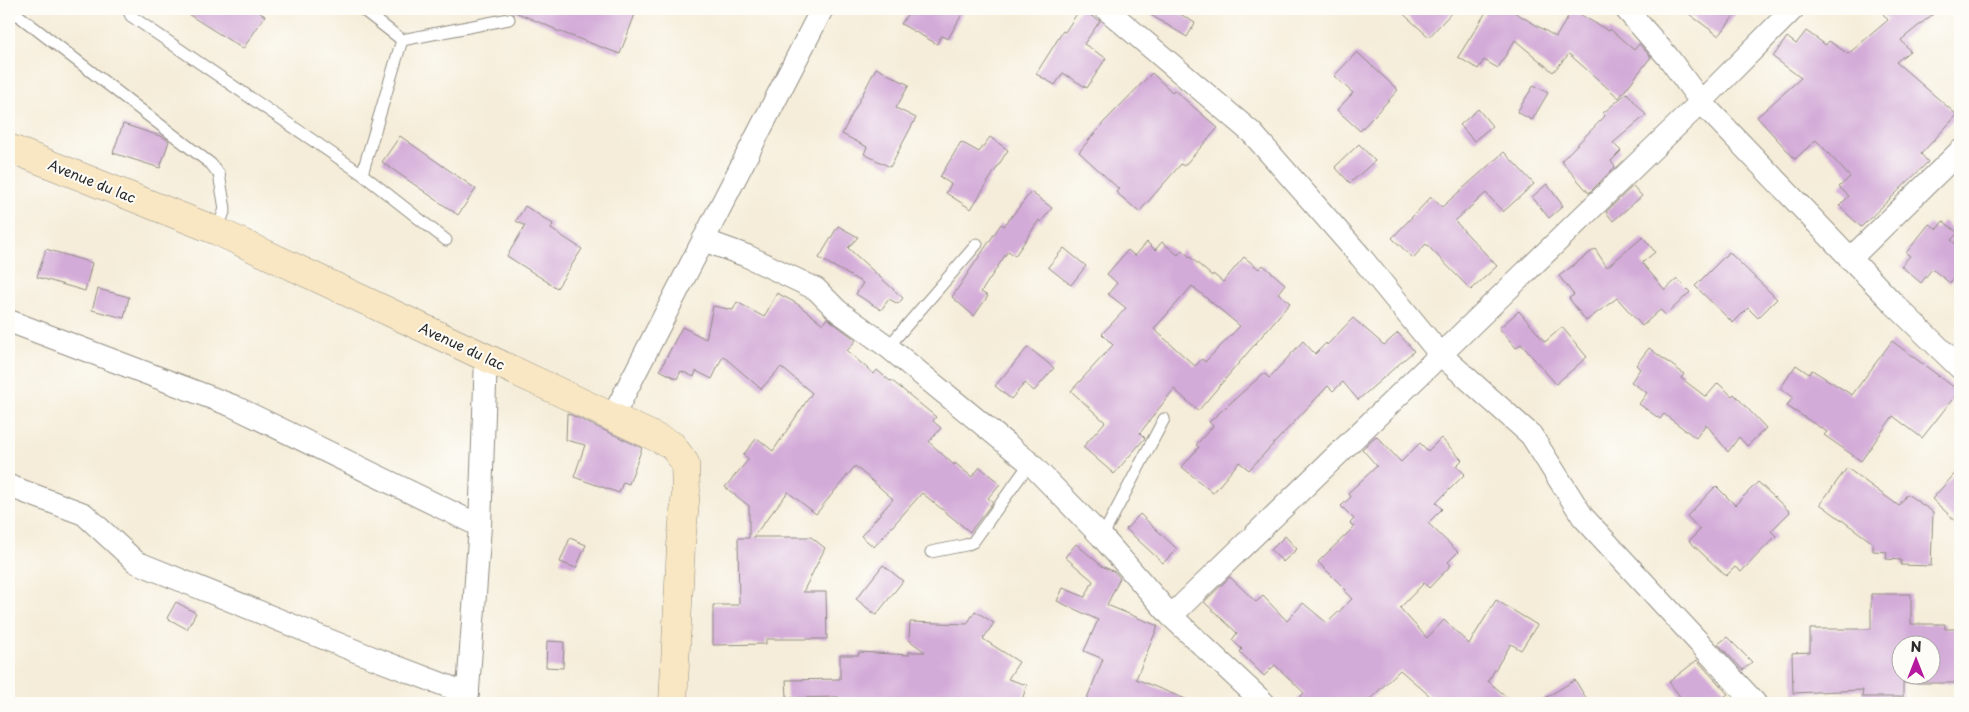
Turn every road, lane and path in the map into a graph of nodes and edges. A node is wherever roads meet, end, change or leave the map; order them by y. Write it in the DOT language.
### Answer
graph roads {
  1 [pos="10,9"];
  2 [pos="128,9"];
  3 [pos="362,9"];
  4 [pos="822,9"];
  5 [pos="1106,9"];
  6 [pos="1626,9"];
  7 [pos="1793,9"];
  8 [pos="509,19"];
  9 [pos="402,40"];
  10 [pos="1701,102"];
  11 [pos="9,148"];
  12 [pos="1960,152"];
  13 [pos="362,174"];
  14 [pos="217,231"];
  15 [pos="446,240"];
  16 [pos="703,240"];
  17 [pos="977,244"];
  18 [pos="1850,259"];
  19 [pos="9,321"];
  20 [pos="888,347"];
  21 [pos="1440,354"];
  22 [pos="486,357"];
  23 [pos="1960,368"];
  24 [pos="613,416"];
  25 [pos="1164,419"];
  26 [pos="1030,463"];
  27 [pos="9,486"];
  28 [pos="480,526"];
  29 [pos="1102,537"];
  30 [pos="930,552"];
  31 [pos="1171,616"];
  32 [pos="468,699"];
  33 [pos="673,703"];
  34 [pos="1264,703"];
  35 [pos="1755,703"];
  1 -- 14 [label="lane"];
  2 -- 13 [label="lane"];
  3 -- 9 [label="lane"];
  4 -- 16 [label="street"];
  5 -- 21 [label="street"];
  6 -- 10 [label="street"];
  7 -- 10 [label="street"];
  8 -- 9 [label="lane"];
  9 -- 13 [label="lane"];
  10 -- 18 [label="street"];
  10 -- 21 [label="street"];
  11 -- 14 [label="main road, Avenue du lac"];
  12 -- 18 [label="street"];
  13 -- 15 [label="lane"];
  14 -- 22 [label="main road, Avenue du lac"];
  16 -- 20 [label="street"];
  16 -- 24 [label="street"];
  17 -- 20 [label="lane"];
  18 -- 23 [label="street"];
  19 -- 28 [label="street"];
  20 -- 26 [label="street"];
  21 -- 31 [label="street"];
  21 -- 35 [label="street"];
  22 -- 24 [label="main road, Avenue du lac"];
  22 -- 28 [label="street"];
  24 -- 33 [label="main road, Avenue du lac"];
  25 -- 29 [label="lane"];
  26 -- 29 [label="street"];
  26 -- 30 [label="lane"];
  27 -- 32 [label="street"];
  28 -- 32 [label="street"];
  29 -- 31 [label="street"];
  31 -- 34 [label="street"];
}
